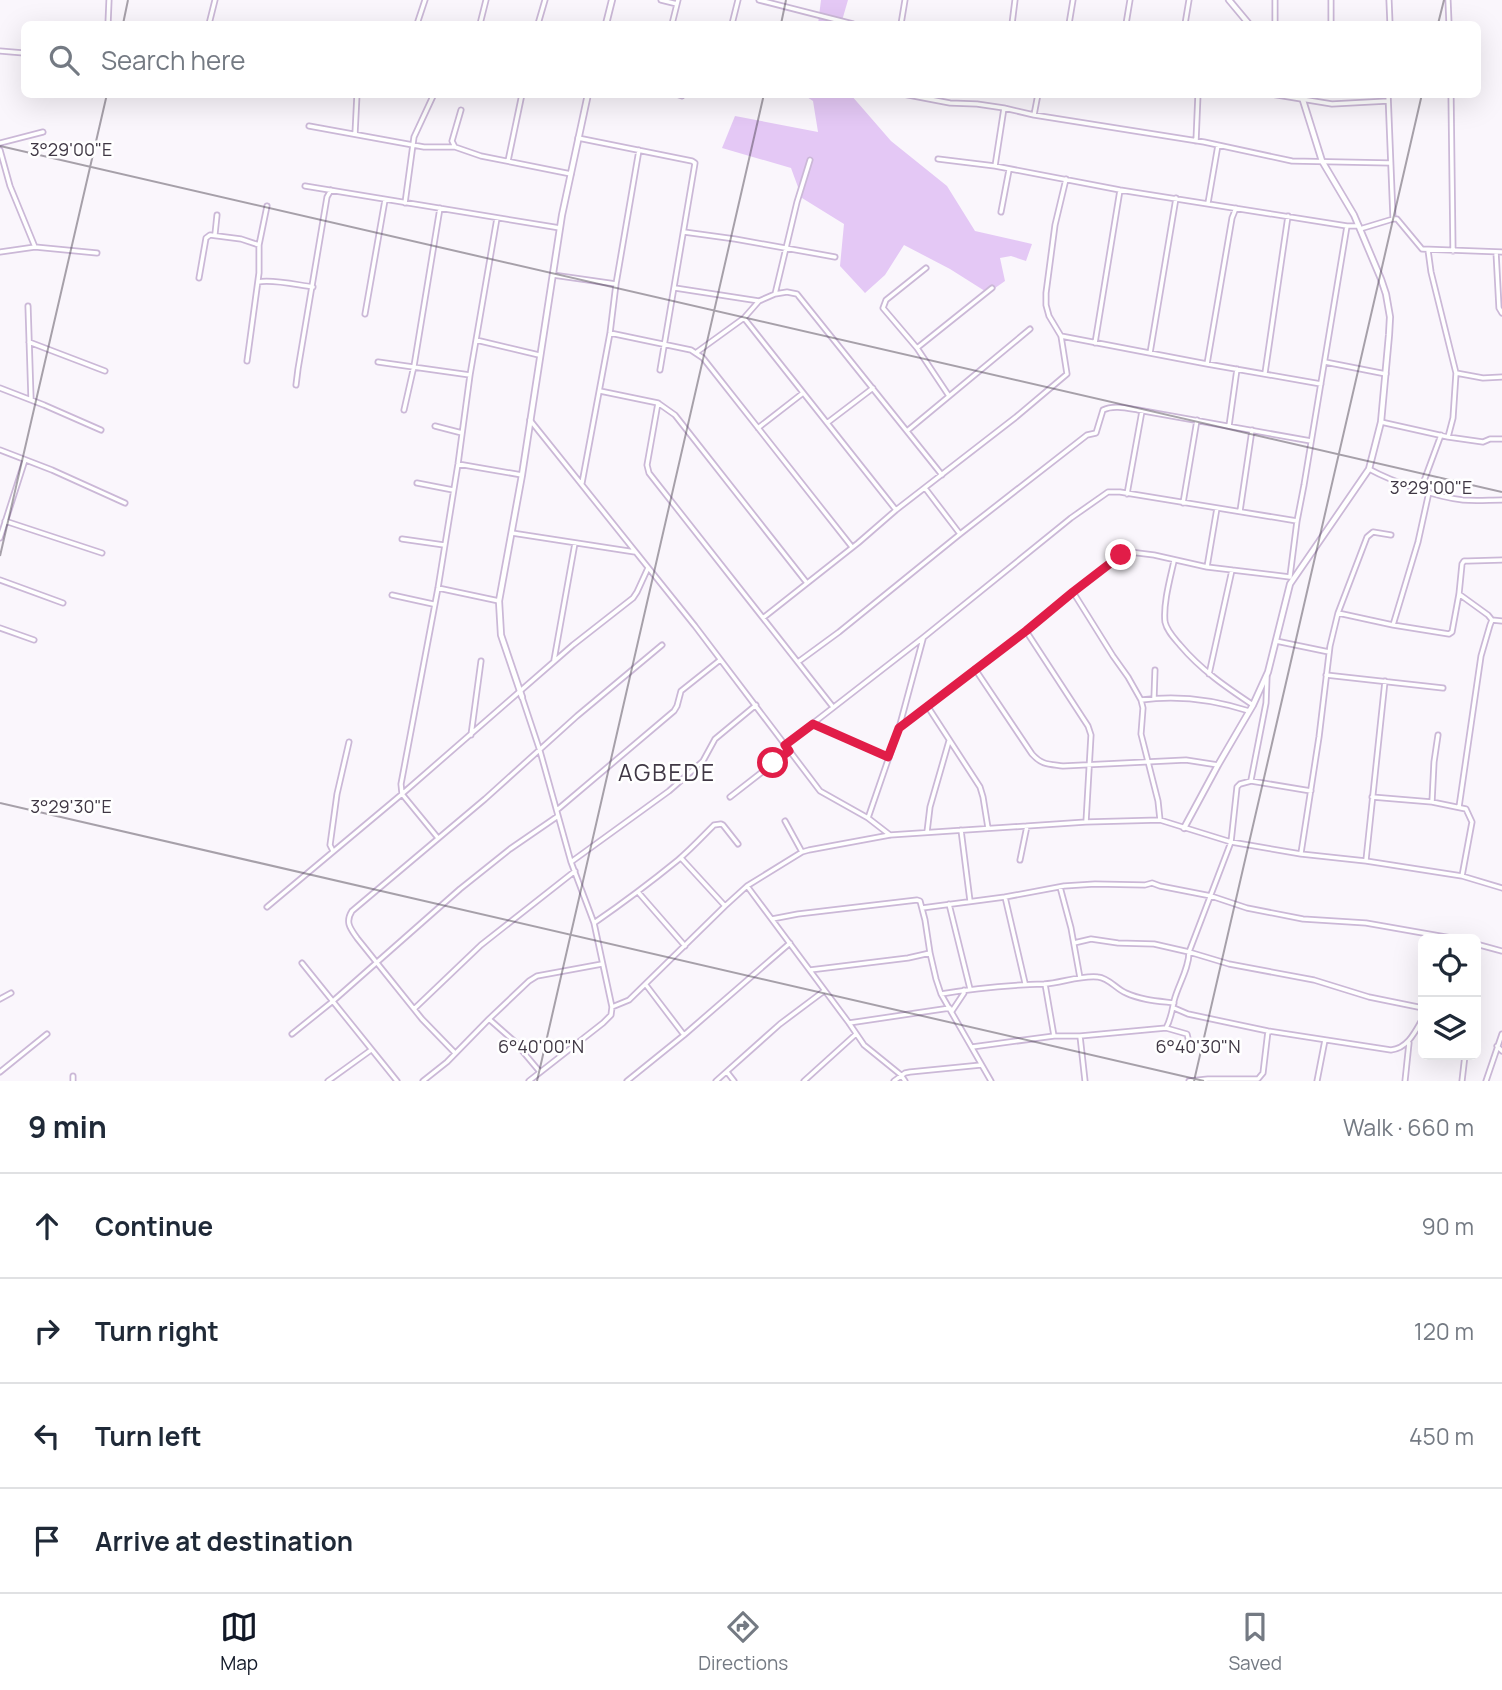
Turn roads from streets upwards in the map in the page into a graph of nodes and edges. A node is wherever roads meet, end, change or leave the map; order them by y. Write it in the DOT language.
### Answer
graph roads {
  1 [pos="109,0"];
  2 [pos="215,0"];
  3 [pos="425,0"];
  4 [pos="486,0"];
  5 [pos="545,0"];
  6 [pos="612,0"];
  7 [pos="661,0"];
  8 [pos="738,0"];
  9 [pos="759,0"];
  10 [pos="905,0"];
  11 [pos="1016,0"];
  12 [pos="1073,0"];
  13 [pos="1130,0"];
  14 [pos="1189,0"];
  15 [pos="1229,0"];
  16 [pos="1275,0"];
  17 [pos="1331,0"];
  18 [pos="1389,0"];
  19 [pos="1448,0"];
  20 [pos="677,2"];
  21 [pos="108,21"];
  22 [pos="210,21"];
  23 [pos="418,21"];
  24 [pos="481,21"];
  25 [pos="539,21"];
  26 [pos="607,21"];
  27 [pos="673,21"];
  28 [pos="733,21"];
  29 [pos="840,21"];
  30 [pos="902,21"];
  31 [pos="1012,21"];
  32 [pos="1070,21"];
  33 [pos="1126,21"];
  34 [pos="1186,21"];
  35 [pos="1247,21"];
  36 [pos="1275,21"];
  37 [pos="1331,21"];
  38 [pos="1390,21"];
  39 [pos="1449,21"];
  40 [pos="0,51"];
  41 [pos="21,53"];
  42 [pos="357,98"];
  43 [pos="432,98"];
  44 [pos="521,98"];
  45 [pos="587,98"];
  46 [pos="935,98"];
  47 [pos="1037,98"];
  48 [pos="1198,98"];
  49 [pos="1302,98"];
  50 [pos="1306,98"];
  51 [pos="1451,98"];
  52 [pos="1388,101"];
  53 [pos="1004,108"];
  54 [pos="461,110"];
  55 [pos="1034,115"];
  56 [pos="309,126"];
  57 [pos="43,132"];
  58 [pos="355,134"];
  59 [pos="578,138"];
  60 [pos="1196,141"];
  61 [pos="0,143"];
  62 [pos="413,145"];
  63 [pos="1218,145"];
  64 [pos="455,147"];
  65 [pos="0,150"];
  66 [pos="639,150"];
  67 [pos="938,159"];
  68 [pos="810,160"];
  69 [pos="508,161"];
  70 [pos="1322,161"];
  71 [pos="1390,163"];
  72 [pos="995,166"];
  73 [pos="1009,170"];
  74 [pos="570,174"];
  75 [pos="1066,179"];
  76 [pos="305,187"];
  77 [pos="331,190"];
  78 [pos="1120,190"];
  79 [pos="1176,198"];
  80 [pos="385,200"];
  81 [pos="405,203"];
  82 [pos="1208,203"];
  83 [pos="267,206"];
  84 [pos="1228,207"];
  85 [pos="440,208"];
  86 [pos="1236,208"];
  87 [pos="1000,212"];
  88 [pos="217,215"];
  89 [pos="1288,216"];
  90 [pos="497,218"];
  91 [pos="1232,218"];
  92 [pos="1393,219"];
  93 [pos="1347,226"];
  94 [pos="559,228"];
  95 [pos="1359,228"];
  96 [pos="684,232"];
  97 [pos="215,234"];
  98 [pos="259,245"];
  99 [pos="35,247"];
  100 [pos="786,248"];
  101 [pos="1427,250"];
  102 [pos="1453,251"];
  103 [pos="0,252"];
  104 [pos="1496,252"];
  105 [pos="1502,252"];
  106 [pos="97,253"];
  107 [pos="835,257"];
  108 [pos="926,268"];
  109 [pos="259,273"];
  110 [pos="552,274"];
  111 [pos="200,278"];
  112 [pos="267,281"];
  113 [pos="258,282"];
  114 [pos="616,284"];
  115 [pos="313,287"];
  116 [pos="674,288"];
  117 [pos="992,288"];
  118 [pos="775,294"];
  119 [pos="759,301"];
  120 [pos="28,306"];
  121 [pos="1502,313"];
  122 [pos="365,314"];
  123 [pos="744,318"];
  124 [pos="1030,329"];
  125 [pos="610,333"];
  126 [pos="1061,336"];
  127 [pos="476,340"];
  128 [pos="29,342"];
  129 [pos="1095,343"];
  130 [pos="665,344"];
  131 [pos="917,348"];
  132 [pos="696,352"];
  133 [pos="1150,353"];
  134 [pos="539,355"];
  135 [pos="247,361"];
  136 [pos="378,362"];
  137 [pos="1325,362"];
  138 [pos="1207,364"];
  139 [pos="414,366"];
  140 [pos="1237,369"];
  141 [pos="660,370"];
  142 [pos="105,371"];
  143 [pos="1265,373"];
  144 [pos="1456,373"];
  145 [pos="1386,374"];
  146 [pos="470,375"];
  147 [pos="1502,377"];
  148 [pos="1321,384"];
  149 [pos="296,385"];
  150 [pos="0,388"];
  151 [pos="873,388"];
  152 [pos="600,391"];
  153 [pos="803,393"];
  154 [pos="949,396"];
  155 [pos="31,400"];
  156 [pos="658,403"];
  157 [pos="404,410"];
  158 [pos="1142,411"];
  159 [pos="530,420"];
  160 [pos="1197,420"];
  161 [pos="1381,422"];
  162 [pos="827,424"];
  163 [pos="435,426"];
  164 [pos="1229,426"];
  165 [pos="758,428"];
  166 [pos="101,430"];
  167 [pos="1252,430"];
  168 [pos="907,431"];
  169 [pos="462,433"];
  170 [pos="1441,435"];
  171 [pos="1448,437"];
  172 [pos="1502,439"];
  173 [pos="1311,441"];
  174 [pos="0,450"];
  175 [pos="25,460"];
  176 [pos="458,464"];
  177 [pos="1369,469"];
  178 [pos="522,475"];
  179 [pos="942,475"];
  180 [pos="417,483"];
  181 [pos="582,483"];
  182 [pos="925,488"];
  183 [pos="1421,489"];
  184 [pos="453,490"];
  185 [pos="1429,492"];
  186 [pos="1127,494"];
  187 [pos="1502,500"];
  188 [pos="125,503"];
  189 [pos="1184,503"];
  190 [pos="1217,508"];
  191 [pos="896,510"];
  192 [pos="1239,512"];
  193 [pos="5,521"];
  194 [pos="1297,521"];
  195 [pos="512,533"];
  196 [pos="960,534"];
  197 [pos="1391,535"];
  198 [pos="0,538"];
  199 [pos="402,539"];
  200 [pos="575,543"];
  201 [pos="444,545"];
  202 [pos="852,547"];
  203 [pos="102,553"];
  204 [pos="638,553"];
  205 [pos="1174,561"];
  206 [pos="1502,561"];
  207 [pos="649,567"];
  208 [pos="1207,567"];
  209 [pos="1232,570"];
  210 [pos="1290,577"];
  211 [pos="0,580"];
  212 [pos="807,583"];
  213 [pos="1290,584"];
  214 [pos="438,588"];
  215 [pos="1073,592"];
  216 [pos="1459,594"];
  217 [pos="392,595"];
  218 [pos="499,601"];
  219 [pos="64,603"];
  220 [pos="433,604"];
  221 [pos="1338,613"];
  222 [pos="763,618"];
  223 [pos="1492,620"];
  224 [pos="1502,621"];
  225 [pos="1393,625"];
  226 [pos="0,628"];
  227 [pos="1026,631"];
  228 [pos="923,637"];
  229 [pos="34,640"];
  230 [pos="1275,641"];
  231 [pos="662,646"];
  232 [pos="1329,652"];
  233 [pos="720,660"];
  234 [pos="481,661"];
  235 [pos="554,662"];
  236 [pos="798,662"];
  237 [pos="975,669"];
  238 [pos="1155,670"];
  239 [pos="1268,672"];
  240 [pos="1209,674"];
  241 [pos="1326,675"];
  242 [pos="1385,681"];
  243 [pos="1443,688"];
  244 [pos="521,695"];
  245 [pos="1154,698"];
  246 [pos="1141,700"];
  247 [pos="756,705"];
  248 [pos="1252,705"];
  249 [pos="928,707"];
  250 [pos="833,708"];
  251 [pos="1249,711"];
  252 [pos="813,724"];
  253 [pos="899,728"];
  254 [pos="471,735"];
  255 [pos="1438,736"];
  256 [pos="949,741"];
  257 [pos="349,742"];
  258 [pos="785,745"];
  259 [pos="540,751"];
  260 [pos="789,751"];
  261 [pos="888,757"];
  262 [pos="1148,761"];
  263 [pos="1088,765"];
  264 [pos="1218,765"];
  265 [pos="1251,781"];
  266 [pos="1311,791"];
  267 [pos="402,794"];
  268 [pos="730,797"];
  269 [pos="1372,797"];
  270 [pos="1432,802"];
  271 [pos="1459,807"];
  272 [pos="557,810"];
  273 [pos="558,816"];
  274 [pos="869,817"];
  275 [pos="1160,820"];
  276 [pos="785,821"];
  277 [pos="1086,822"];
  278 [pos="1027,826"];
  279 [pos="988,828"];
  280 [pos="1184,828"];
  281 [pos="961,830"];
  282 [pos="927,832"];
  283 [pos="890,835"];
  284 [pos="438,838"];
  285 [pos="1231,842"];
  286 [pos="738,844"];
  287 [pos="333,851"];
  288 [pos="802,852"];
  289 [pos="1301,854"];
  290 [pos="681,858"];
  291 [pos="1020,860"];
  292 [pos="1366,861"];
  293 [pos="571,862"];
  294 [pos="575,871"];
  295 [pos="1462,876"];
  296 [pos="747,886"];
  297 [pos="1060,887"];
  298 [pos="1502,888"];
  299 [pos="638,892"];
  300 [pos="1211,896"];
  301 [pos="1005,897"];
  302 [pos="970,901"];
  303 [pos="949,904"];
  304 [pos="267,906"];
  305 [pos="725,906"];
  306 [pos="922,908"];
  307 [pos="772,919"];
  308 [pos="594,923"];
  309 [pos="1422,934"];
  310 [pos="790,943"];
  311 [pos="1074,943"];
  312 [pos="1481,945"];
  313 [pos="685,946"];
  314 [pos="1502,951"];
  315 [pos="1189,952"];
  316 [pos="930,953"];
  317 [pos="377,962"];
  318 [pos="302,963"];
  319 [pos="602,964"];
  320 [pos="810,970"];
  321 [pos="1080,978"];
  322 [pos="1025,983"];
  323 [pos="1045,984"];
  324 [pos="646,985"];
  325 [pos="967,989"];
  326 [pos="824,991"];
  327 [pos="11,993"];
  328 [pos="941,994"];
  329 [pos="0,999"];
  330 [pos="333,1001"];
  331 [pos="1174,1006"];
  332 [pos="612,1007"];
  333 [pos="1418,1007"];
  334 [pos="414,1009"];
  335 [pos="951,1009"];
  336 [pos="489,1020"];
  337 [pos="849,1023"];
  338 [pos="1418,1026"];
  339 [pos="1166,1028"];
  340 [pos="1268,1031"];
  341 [pos="47,1034"];
  342 [pos="292,1034"];
  343 [pos="856,1034"];
  344 [pos="1502,1034"];
  345 [pos="684,1035"];
  346 [pos="1054,1036"];
  347 [pos="1080,1036"];
  348 [pos="1325,1040"];
  349 [pos="1409,1041"];
  350 [pos="1189,1042"];
  351 [pos="1497,1046"];
  352 [pos="972,1047"];
  353 [pos="371,1050"];
  354 [pos="1502,1051"];
  355 [pos="455,1053"];
  356 [pos="1464,1060"];
  357 [pos="981,1065"];
  358 [pos="0,1072"];
  359 [pos="540,1072"];
  360 [pos="726,1072"];
  361 [pos="901,1075"];
  362 [pos="633,1076"];
  363 [pos="328,1081"];
  364 [pos="397,1081"];
  365 [pos="423,1081"];
  366 [pos="529,1081"];
  367 [pos="627,1081"];
  368 [pos="638,1081"];
  369 [pos="716,1081"];
  370 [pos="734,1081"];
  371 [pos="804,1081"];
  372 [pos="894,1081"];
  373 [pos="905,1081"];
  374 [pos="990,1081"];
  375 [pos="1084,1081"];
  376 [pos="1189,1081"];
  377 [pos="1317,1081"];
  378 [pos="1405,1081"];
  379 [pos="1462,1081"];
  380 [pos="1486,1081"];
  1 -- 21 [label="street"];
  2 -- 22 [label="street"];
  3 -- 23 [label="street"];
  4 -- 24 [label="street"];
  5 -- 25 [label="street"];
  6 -- 26 [label="street"];
  7 -- 20 [label="street"];
  8 -- 28 [label="street"];
  9 -- 29 [label="street"];
  10 -- 30 [label="street"];
  11 -- 31 [label="street"];
  12 -- 32 [label="street"];
  13 -- 33 [label="street"];
  14 -- 34 [label="street"];
  15 -- 35 [label="street"];
  16 -- 36 [label="street"];
  17 -- 37 [label="street"];
  18 -- 38 [label="street"];
  19 -- 39 [label="street"];
  20 -- 27 [label="street"];
  40 -- 41 [label="street"];
  42 -- 58 [label="street"];
  43 -- 62 [label="street"];
  44 -- 69 [label="street"];
  45 -- 59 [label="street"];
  46 -- 53 [label="street"];
  47 -- 55 [label="street"];
  48 -- 60 [label="street"];
  49 -- 70 [label="street"];
  50 -- 52 [label="street"];
  51 -- 102 [label="street"];
  52 -- 71 [label="street"];
  53 -- 55 [label="street"];
  53 -- 72 [label="street"];
  54 -- 64 [label="street"];
  55 -- 60 [label="street"];
  56 -- 58 [label="street"];
  57 -- 61 [label="street"];
  58 -- 62 [label="street"];
  59 -- 66 [label="street"];
  59 -- 74 [label="street"];
  60 -- 63 [label="street"];
  62 -- 64 [label="street"];
  62 -- 81 [label="street"];
  63 -- 70 [label="street"];
  63 -- 82 [label="street"];
  64 -- 69 [label="street"];
  65 -- 99 [label="street"];
  66 -- 96 [label="street"];
  66 -- 114 [label="street"];
  67 -- 72 [label="street"];
  68 -- 100 [label="street"];
  69 -- 74 [label="street"];
  70 -- 71 [label="street"];
  70 -- 95 [label="street"];
  71 -- 92 [label="street"];
  72 -- 73 [label="street"];
  73 -- 75 [label="street"];
  73 -- 87 [label="street"];
  74 -- 94 [label="street"];
  75 -- 78 [label="street"];
  75 -- 126 [label="street"];
  76 -- 77 [label="street"];
  77 -- 80 [label="street"];
  77 -- 115 [label="street"];
  78 -- 79 [label="street"];
  78 -- 129 [label="street"];
  79 -- 82 [label="street"];
  79 -- 133 [label="street"];
  80 -- 81 [label="street"];
  80 -- 122 [label="street"];
  81 -- 85 [label="street"];
  82 -- 84 [label="street"];
  83 -- 98 [label="street"];
  84 -- 86 [label="street"];
  84 -- 91 [label="street"];
  85 -- 90 [label="street"];
  85 -- 139 [label="street"];
  86 -- 89 [label="street"];
  86 -- 91 [label="street"];
  88 -- 97 [label="street"];
  89 -- 93 [label="street"];
  89 -- 143 [label="street"];
  90 -- 94 [label="street"];
  90 -- 127 [label="street"];
  91 -- 138 [label="street"];
  92 -- 95 [label="street"];
  92 -- 101 [label="street"];
  93 -- 95 [label="street"];
  93 -- 137 [label="street"];
  94 -- 110 [label="street"];
  95 -- 145 [label="street"];
  96 -- 100 [label="street"];
  96 -- 116 [label="street"];
  97 -- 98 [label="street"];
  97 -- 111 [label="street"];
  98 -- 109 [label="street"];
  99 -- 103 [label="street"];
  99 -- 106 [label="street"];
  100 -- 107 [label="street"];
  100 -- 118 [label="street"];
  101 -- 102 [label="street"];
  101 -- 144 [label="street"];
  102 -- 104 [label="street"];
  104 -- 105 [label="street"];
  104 -- 121 [label="street"];
  108 -- 131 [label="street"];
  109 -- 112 [label="street"];
  109 -- 113 [label="street"];
  110 -- 114 [label="street"];
  110 -- 134 [label="street"];
  112 -- 113 [label="street"];
  112 -- 115 [label="street"];
  113 -- 135 [label="street"];
  114 -- 125 [label="street"];
  115 -- 149 [label="street"];
  116 -- 119 [label="street"];
  116 -- 130 [label="street"];
  117 -- 131 [label="street"];
  118 -- 119 [label="street"];
  118 -- 151 [label="street"];
  119 -- 123 [label="street"];
  120 -- 128 [label="street"];
  123 -- 132 [label="street"];
  123 -- 153 [label="street"];
  124 -- 154 [label="street"];
  125 -- 130 [label="street"];
  125 -- 152 [label="street"];
  126 -- 129 [label="street"];
  126 -- 179 [label="street"];
  127 -- 134 [label="street"];
  127 -- 146 [label="street"];
  128 -- 142 [label="street"];
  128 -- 155 [label="street"];
  129 -- 133 [label="street"];
  130 -- 132 [label="street"];
  130 -- 141 [label="street"];
  131 -- 154 [label="street"];
  132 -- 165 [label="street"];
  133 -- 138 [label="street"];
  134 -- 159 [label="street"];
  136 -- 139 [label="street"];
  137 -- 145 [label="street"];
  137 -- 148 [label="street"];
  138 -- 140 [label="street"];
  139 -- 146 [label="street"];
  139 -- 157 [label="street"];
  140 -- 143 [label="street"];
  140 -- 164 [label="street"];
  143 -- 148 [label="street"];
  144 -- 147 [label="street"];
  144 -- 171 [label="street"];
  145 -- 161 [label="street"];
  146 -- 169 [label="street"];
  148 -- 173 [label="street"];
  150 -- 155 [label="street"];
  151 -- 162 [label="street"];
  151 -- 168 [label="street"];
  152 -- 156 [label="street"];
  152 -- 181 [label="street"];
  153 -- 162 [label="street"];
  153 -- 165 [label="street"];
  154 -- 168 [label="street"];
  155 -- 166 [label="street"];
  156 -- 212 [label="street"];
  156 -- 222 [label="street"];
  158 -- 160 [label="street"];
  158 -- 186 [label="street"];
  158 -- 196 [label="street"];
  159 -- 178 [label="street"];
  159 -- 181 [label="street"];
  160 -- 164 [label="street"];
  160 -- 189 [label="street"];
  161 -- 170 [label="street"];
  161 -- 177 [label="street"];
  162 -- 191 [label="street"];
  163 -- 169 [label="street"];
  164 -- 167 [label="street"];
  165 -- 202 [label="street"];
  167 -- 173 [label="street"];
  167 -- 192 [label="street"];
  168 -- 179 [label="street"];
  169 -- 176 [label="street"];
  170 -- 171 [label="street"];
  170 -- 183 [label="street"];
  171 -- 172 [label="street"];
  173 -- 194 [label="street"];
  174 -- 175 [label="street"];
  175 -- 188 [label="street"];
  175 -- 193 [label="street"];
  176 -- 178 [label="street"];
  176 -- 184 [label="street"];
  177 -- 183 [label="street"];
  177 -- 213 [label="street"];
  178 -- 195 [label="street"];
  179 -- 182 [label="street"];
  180 -- 184 [label="street"];
  181 -- 204 [label="street"];
  182 -- 191 [label="street"];
  182 -- 196 [label="street"];
  183 -- 185 [label="street"];
  184 -- 201 [label="street"];
  185 -- 187 [label="street"];
  185 -- 225 [label="street"];
  186 -- 189 [label="street"];
  186 -- 228 [label="street"];
  189 -- 190 [label="street"];
  190 -- 192 [label="street"];
  190 -- 208 [label="street"];
  191 -- 202 [label="street"];
  192 -- 194 [label="street"];
  193 -- 198 [label="street"];
  193 -- 203 [label="street"];
  194 -- 210 [label="street"];
  195 -- 200 [label="street"];
  195 -- 218 [label="street"];
  196 -- 236 [label="street"];
  197 -- 221 [label="street"];
  199 -- 201 [label="street"];
  200 -- 204 [label="street"];
  200 -- 235 [label="street"];
  201 -- 214 [label="street"];
  202 -- 212 [label="street"];
  204 -- 207 [label="street"];
  205 -- 208 [label="street"];
  205 -- 215 [label="street"];
  205 -- 240 [label="street"];
  206 -- 216 [label="street"];
  207 -- 233 [label="street"];
  207 -- 235 [label="street"];
  208 -- 209 [label="street"];
  209 -- 210 [label="street"];
  209 -- 240 [label="street"];
  210 -- 213 [label="street"];
  211 -- 219 [label="street"];
  212 -- 222 [label="street"];
  213 -- 230 [label="street"];
  214 -- 218 [label="street"];
  214 -- 220 [label="street"];
  215 -- 227 [label="street"];
  215 -- 246 [label="street"];
  216 -- 223 [label="street"];
  216 -- 225 [label="street"];
  217 -- 220 [label="street"];
  218 -- 244 [label="street"];
  220 -- 267 [label="street"];
  221 -- 225 [label="street"];
  221 -- 232 [label="street"];
  222 -- 236 [label="street"];
  223 -- 224 [label="street"];
  223 -- 271 [label="street"];
  226 -- 229 [label="street"];
  227 -- 237 [label="street"];
  227 -- 263 [label="street"];
  228 -- 250 [label="street"];
  228 -- 253 [label="street"];
  230 -- 232 [label="street"];
  230 -- 239 [label="street"];
  231 -- 259 [label="street"];
  232 -- 241 [label="street"];
  233 -- 247 [label="street"];
  233 -- 272 [label="street"];
  234 -- 254 [label="street"];
  235 -- 244 [label="street"];
  236 -- 250 [label="street"];
  237 -- 249 [label="street"];
  237 -- 263 [label="street"];
  238 -- 245 [label="street"];
  239 -- 248 [label="street"];
  239 -- 265 [label="street"];
  240 -- 248 [label="street"];
  241 -- 242 [label="street"];
  241 -- 266 [label="street"];
  242 -- 243 [label="street"];
  242 -- 269 [label="street"];
  244 -- 254 [label="street"];
  244 -- 259 [label="street"];
  245 -- 246 [label="street"];
  245 -- 251 [label="street"];
  246 -- 262 [label="street"];
  247 -- 258 [label="street"];
  247 -- 293 [label="street"];
  248 -- 251 [label="street"];
  249 -- 253 [label="street"];
  249 -- 256 [label="street"];
  250 -- 252 [label="street"];
  251 -- 264 [label="street"];
  252 -- 258 [label="street"];
  252 -- 261 [label="street"];
  253 -- 261 [label="street"];
  254 -- 267 [label="street"];
  255 -- 270 [label="street"];
  256 -- 279 [label="street"];
  256 -- 282 [label="street"];
  257 -- 287 [label="street"];
  258 -- 260 [label="street"];
  259 -- 272 [label="street"];
  259 -- 284 [label="street"];
  260 -- 268 [label="street"];
  260 -- 274 [label="street"];
  261 -- 274 [label="street"];
  262 -- 263 [label="street"];
  262 -- 264 [label="street"];
  262 -- 275 [label="street"];
  263 -- 277 [label="street"];
  264 -- 280 [label="street"];
  265 -- 266 [label="street"];
  265 -- 285 [label="street"];
  266 -- 289 [label="street"];
  267 -- 284 [label="street"];
  267 -- 287 [label="street"];
  269 -- 270 [label="street"];
  269 -- 292 [label="street"];
  270 -- 271 [label="street"];
  271 -- 295 [label="street"];
  272 -- 273 [label="street"];
  273 -- 293 [label="street"];
  273 -- 317 [label="street"];
  274 -- 283 [label="street"];
  275 -- 277 [label="street"];
  275 -- 280 [label="street"];
  276 -- 288 [label="street"];
  277 -- 278 [label="street"];
  278 -- 279 [label="street"];
  278 -- 291 [label="street"];
  279 -- 281 [label="street"];
  280 -- 285 [label="street"];
  281 -- 282 [label="street"];
  281 -- 302 [label="street"];
  282 -- 283 [label="street"];
  283 -- 288 [label="street"];
  284 -- 317 [label="street"];
  285 -- 289 [label="street"];
  285 -- 300 [label="street"];
  286 -- 290 [label="street"];
  287 -- 304 [label="street"];
  288 -- 296 [label="street"];
  289 -- 292 [label="street"];
  290 -- 299 [label="street"];
  290 -- 305 [label="street"];
  292 -- 295 [label="street"];
  293 -- 294 [label="street"];
  294 -- 308 [label="street"];
  294 -- 334 [label="street"];
  295 -- 298 [label="street"];
  296 -- 305 [label="street"];
  296 -- 307 [label="street"];
  297 -- 300 [label="street"];
  297 -- 301 [label="street"];
  297 -- 311 [label="street"];
  299 -- 308 [label="street"];
  299 -- 313 [label="street"];
  300 -- 309 [label="street"];
  300 -- 315 [label="street"];
  301 -- 302 [label="street"];
  301 -- 322 [label="street"];
  302 -- 303 [label="street"];
  303 -- 306 [label="street"];
  303 -- 325 [label="street"];
  305 -- 313 [label="street"];
  306 -- 307 [label="street"];
  306 -- 316 [label="street"];
  307 -- 310 [label="street"];
  308 -- 319 [label="street"];
  310 -- 320 [label="street"];
  310 -- 345 [label="street"];
  311 -- 315 [label="street"];
  311 -- 321 [label="street"];
  312 -- 314 [label="street"];
  313 -- 324 [label="street"];
  315 -- 331 [label="street"];
  315 -- 333 [label="street"];
  316 -- 320 [label="street"];
  316 -- 328 [label="street"];
  317 -- 330 [label="street"];
  317 -- 334 [label="street"];
  318 -- 330 [label="street"];
  319 -- 332 [label="street"];
  319 -- 336 [label="street"];
  320 -- 326 [label="street"];
  321 -- 323 [label="street"];
  321 -- 331 [label="street"];
  322 -- 323 [label="street"];
  322 -- 325 [label="street"];
  323 -- 346 [label="street"];
  324 -- 332 [label="street"];
  324 -- 345 [label="street"];
  325 -- 328 [label="street"];
  325 -- 335 [label="street"];
  326 -- 337 [label="street"];
  326 -- 360 [label="street"];
  327 -- 329 [label="street"];
  328 -- 335 [label="street"];
  330 -- 342 [label="street"];
  330 -- 353 [label="street"];
  331 -- 339 [label="street"];
  331 -- 340 [label="street"];
  332 -- 359 [label="street"];
  334 -- 355 [label="street"];
  335 -- 337 [label="street"];
  335 -- 352 [label="street"];
  336 -- 355 [label="street"];
  336 -- 359 [label="street"];
  337 -- 343 [label="street"];
  338 -- 349 [label="street"];
  339 -- 347 [label="street"];
  339 -- 350 [label="street"];
  340 -- 348 [label="street"];
  340 -- 376 [label="street"];
  341 -- 358 [label="street"];
  343 -- 361 [label="street"];
  343 -- 371 [label="street"];
  344 -- 351 [label="street"];
  345 -- 362 [label="street"];
  346 -- 347 [label="street"];
  346 -- 352 [label="street"];
  347 -- 375 [label="street"];
  348 -- 349 [label="street"];
  348 -- 377 [label="street"];
  349 -- 378 [label="street"];
  351 -- 354 [label="street"];
  351 -- 380 [label="street"];
  352 -- 357 [label="street"];
  353 -- 363 [label="street"];
  353 -- 364 [label="street"];
  355 -- 365 [label="street"];
  356 -- 379 [label="street"];
  357 -- 361 [label="street"];
  357 -- 374 [label="street"];
  359 -- 366 [label="street"];
  360 -- 369 [label="street"];
  360 -- 370 [label="street"];
  361 -- 372 [label="street"];
  361 -- 373 [label="street"];
  362 -- 367 [label="street"];
  362 -- 368 [label="street"];
}
